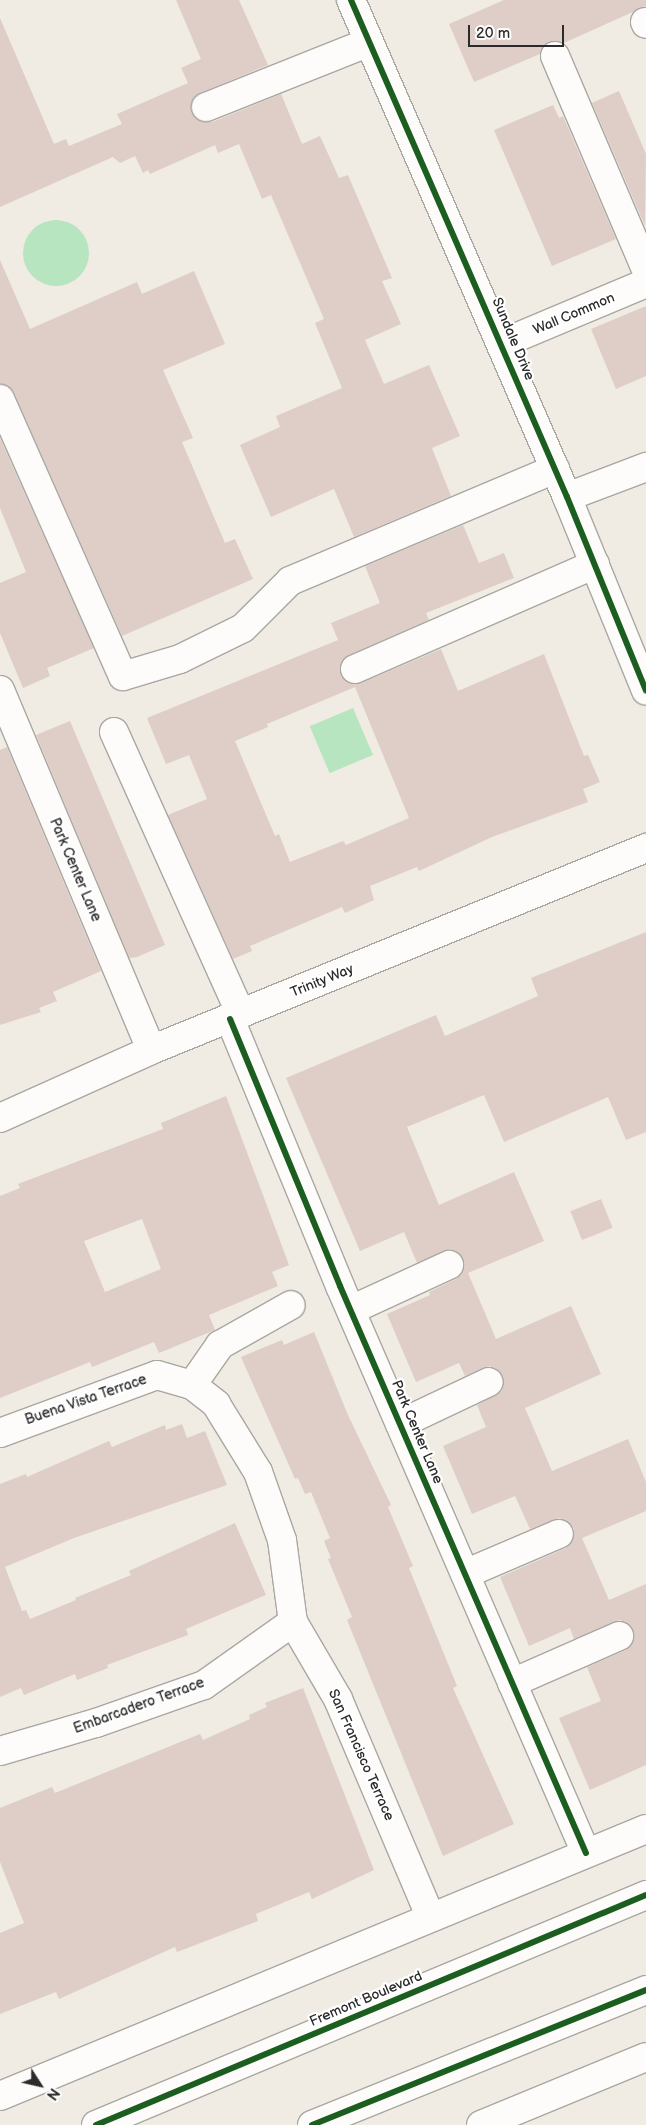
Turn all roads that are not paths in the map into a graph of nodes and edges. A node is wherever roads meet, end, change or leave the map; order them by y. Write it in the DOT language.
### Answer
graph roads {
  1 [pos="351,0"];
  2 [pos="369,42"];
  3 [pos="555,56"];
  4 [pos="206,107"];
  5 [pos="646,269"];
  6 [pos="646,283"];
  7 [pos="501,344"];
  8 [pos="0,399"];
  9 [pos="646,467"];
  10 [pos="555,469"];
  11 [pos="567,497"];
  12 [pos="595,564"];
  13 [pos="356,669"];
  14 [pos="0,690"];
  15 [pos="646,691"];
  16 [pos="114,732"];
  17 [pos="646,848"];
  18 [pos="235,1016"];
  19 [pos="151,1050"];
  20 [pos="0,1118"];
  21 [pos="449,1264"];
  22 [pos="291,1305"];
  23 [pos="351,1310"];
  24 [pos="489,1382"];
  25 [pos="192,1385"];
  26 [pos="400,1424"];
  27 [pos="0,1434"];
  28 [pos="559,1534"];
  29 [pos="465,1574"];
  30 [pos="293,1622"];
  31 [pos="619,1636"];
  32 [pos="512,1683"];
  33 [pos="0,1751"];
  34 [pos="646,1829"];
  35 [pos="586,1853"];
  36 [pos="646,1896"];
  37 [pos="430,1916"];
  38 [pos="646,1990"];
  39 [pos="646,2057"];
  40 [pos="0,2096"];
  41 [pos="96,2125"];
  42 [pos="312,2125"];
  43 [pos="481,2125"];
  1 -- 2 [label="street, Sundale Drive"];
  2 -- 4 [label="street"];
  2 -- 7 [label="street, Sundale Drive"];
  3 -- 5 [label="street"];
  6 -- 7 [label="street, Wall Common"];
  7 -- 10 [label="street, Sundale Drive"];
  8 -- 10 [label="street"];
  9 -- 11 [label="street"];
  10 -- 11 [label="street, Sundale Drive"];
  11 -- 12 [label="street, Sundale Drive"];
  12 -- 13 [label="street"];
  12 -- 15 [label="street, Sundale Drive"];
  14 -- 19 [label="street, Park Center Lane"];
  16 -- 18 [label="street, Park Center Lane"];
  17 -- 18 [label="street, Trinity Way"];
  18 -- 19 [label="street, Trinity Way"];
  18 -- 23 [label="street, Park Center Lane"];
  19 -- 20 [label="street, Trinity Way"];
  21 -- 23 [label="street"];
  22 -- 25 [label="street"];
  23 -- 26 [label="street, Park Center Lane"];
  24 -- 26 [label="street"];
  25 -- 27 [label="street, Buena Vista Terrace"];
  25 -- 30 [label="street, San Francisco Terrace"];
  26 -- 29 [label="street, Park Center Lane"];
  28 -- 29 [label="street"];
  29 -- 32 [label="street, Park Center Lane"];
  30 -- 33 [label="street, Embarcadero Terrace"];
  30 -- 37 [label="street, San Francisco Terrace"];
  31 -- 32 [label="street"];
  32 -- 35 [label="street, Park Center Lane"];
  34 -- 35 [label="street"];
  35 -- 37 [label="street"];
  36 -- 41 [label="street, Fremont Boulevard"];
  37 -- 40 [label="street"];
  38 -- 42 [label="street"];
  39 -- 43 [label="street"];
}
